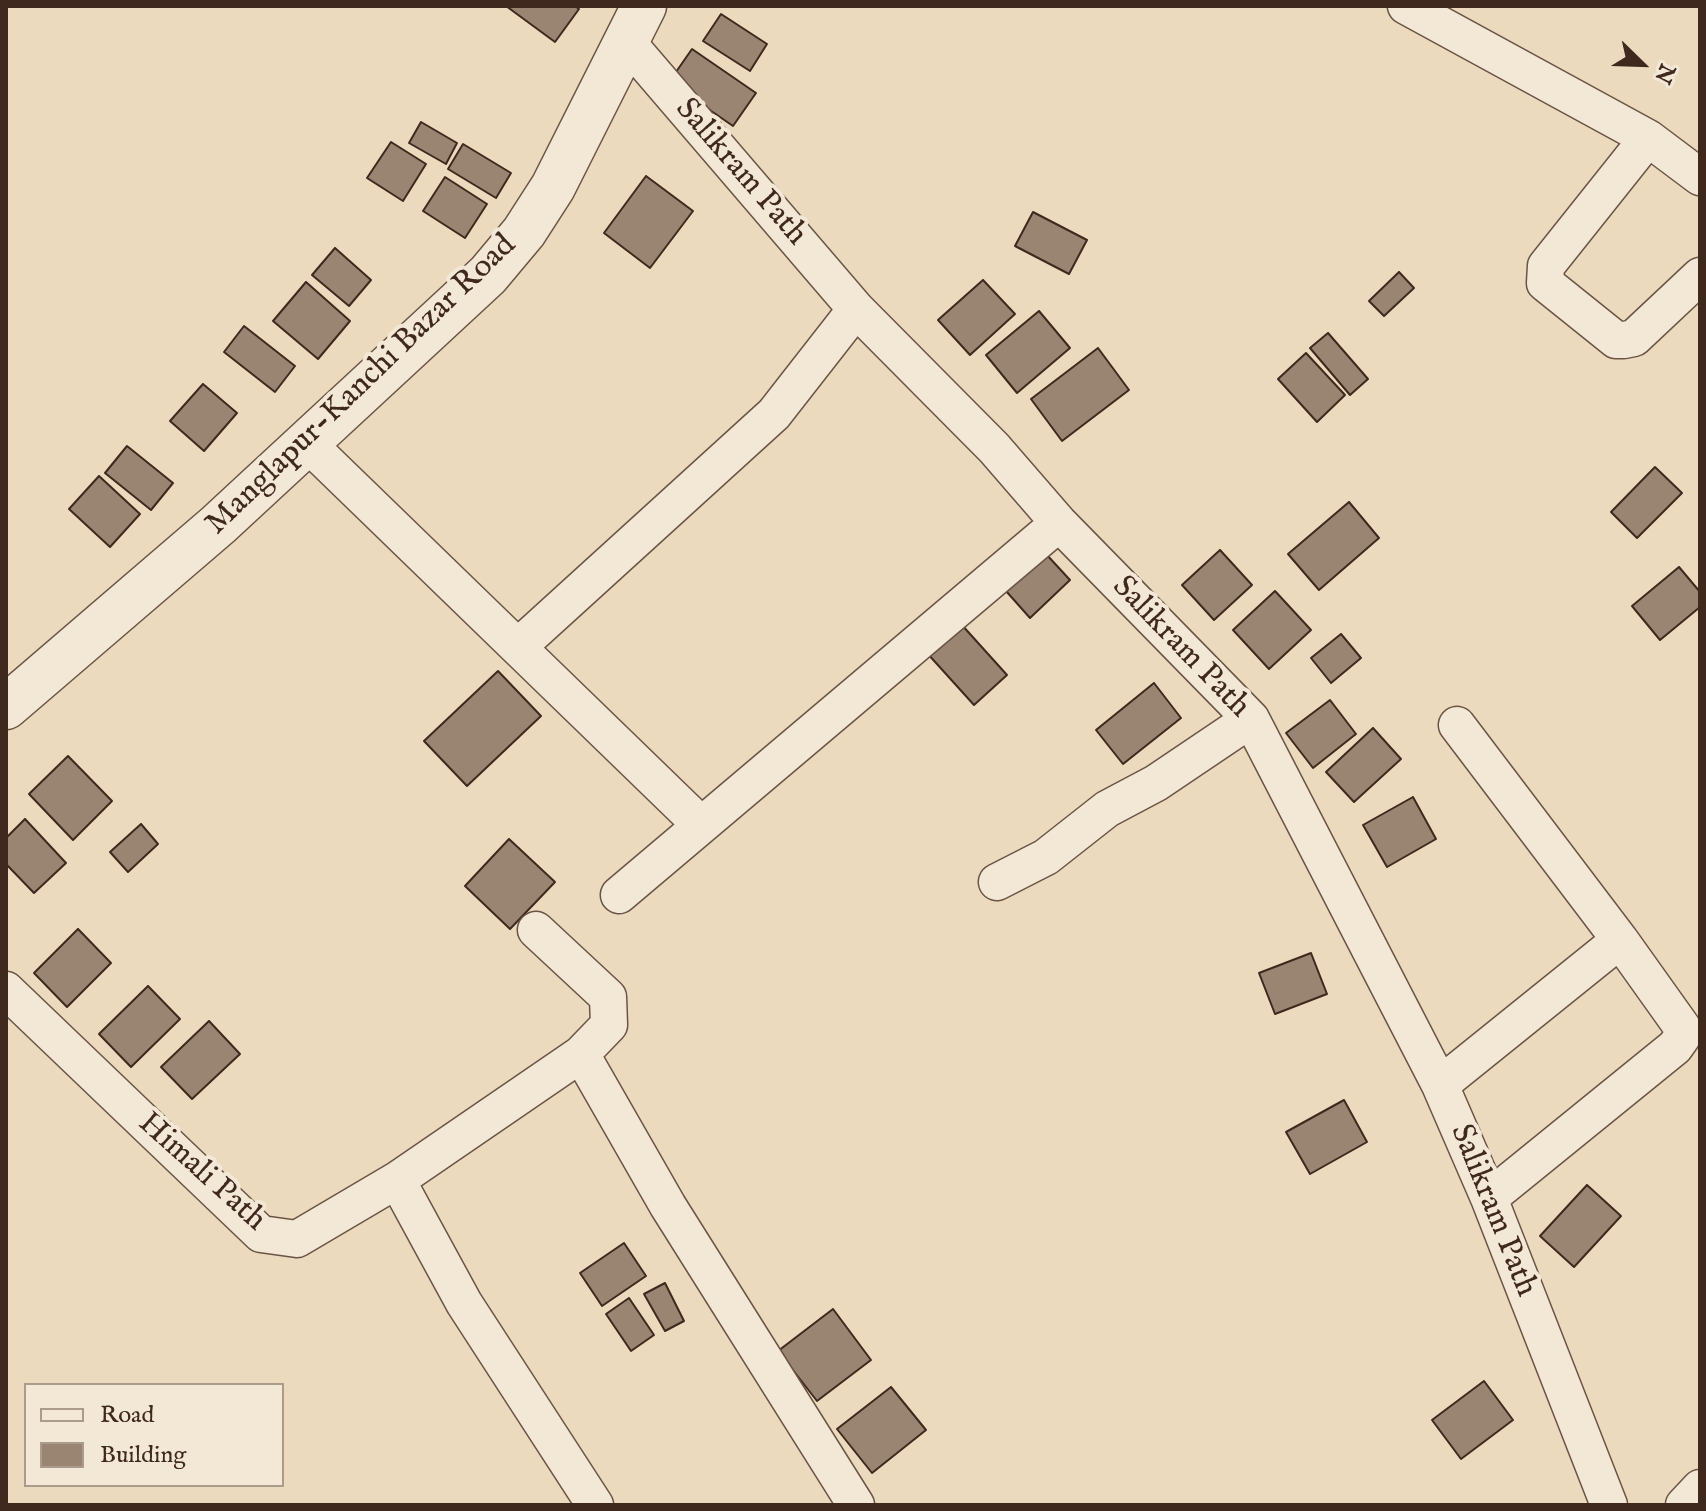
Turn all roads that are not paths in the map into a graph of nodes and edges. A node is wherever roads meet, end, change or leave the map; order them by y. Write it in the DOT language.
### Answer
graph roads {
  1 [pos="1406,6"];
  2 [pos="636,24"];
  3 [pos="1648,138"];
  4 [pos="1700,177"];
  5 [pos="1700,276"];
  6 [pos="856,309"];
  7 [pos="306,442"];
  8 [pos="1059,523"];
  9 [pos="519,646"];
  10 [pos="6,707"];
  11 [pos="1251,719"];
  12 [pos="1457,725"];
  13 [pos="701,825"];
  14 [pos="997,882"];
  15 [pos="619,895"];
  16 [pos="536,930"];
  17 [pos="1620,940"];
  18 [pos="6,990"];
  19 [pos="581,1054"];
  20 [pos="1440,1085"];
  21 [pos="397,1180"];
  22 [pos="1489,1198"];
  23 [pos="1700,1488"];
  24 [pos="595,1505"];
  25 [pos="856,1505"];
  26 [pos="1609,1505"];
  27 [pos="1684,1505"];
  1 -- 3 [label="street"];
  2 -- 6 [label="street, Salikram Path"];
  2 -- 7 [label="street, Manglapur-Kanchi Bazar Road"];
  3 -- 4 [label="street"];
  3 -- 5 [label="street"];
  6 -- 8 [label="street, Salikram Path"];
  6 -- 9 [label="street"];
  7 -- 9 [label="street"];
  7 -- 10 [label="street, Manglapur-Kanchi Bazar Road"];
  8 -- 11 [label="street, Salikram Path"];
  8 -- 13 [label="street"];
  9 -- 13 [label="street"];
  11 -- 14 [label="street"];
  11 -- 20 [label="street, Salikram Path"];
  12 -- 17 [label="street"];
  13 -- 15 [label="street"];
  16 -- 19 [label="street, Himali Path"];
  17 -- 20 [label="street"];
  17 -- 22 [label="street"];
  18 -- 21 [label="street, Himali Path"];
  19 -- 21 [label="street, Himali Path"];
  19 -- 25 [label="street"];
  20 -- 22 [label="street, Salikram Path"];
  21 -- 24 [label="street"];
  22 -- 26 [label="street, Salikram Path"];
  23 -- 27 [label="street"];
}
